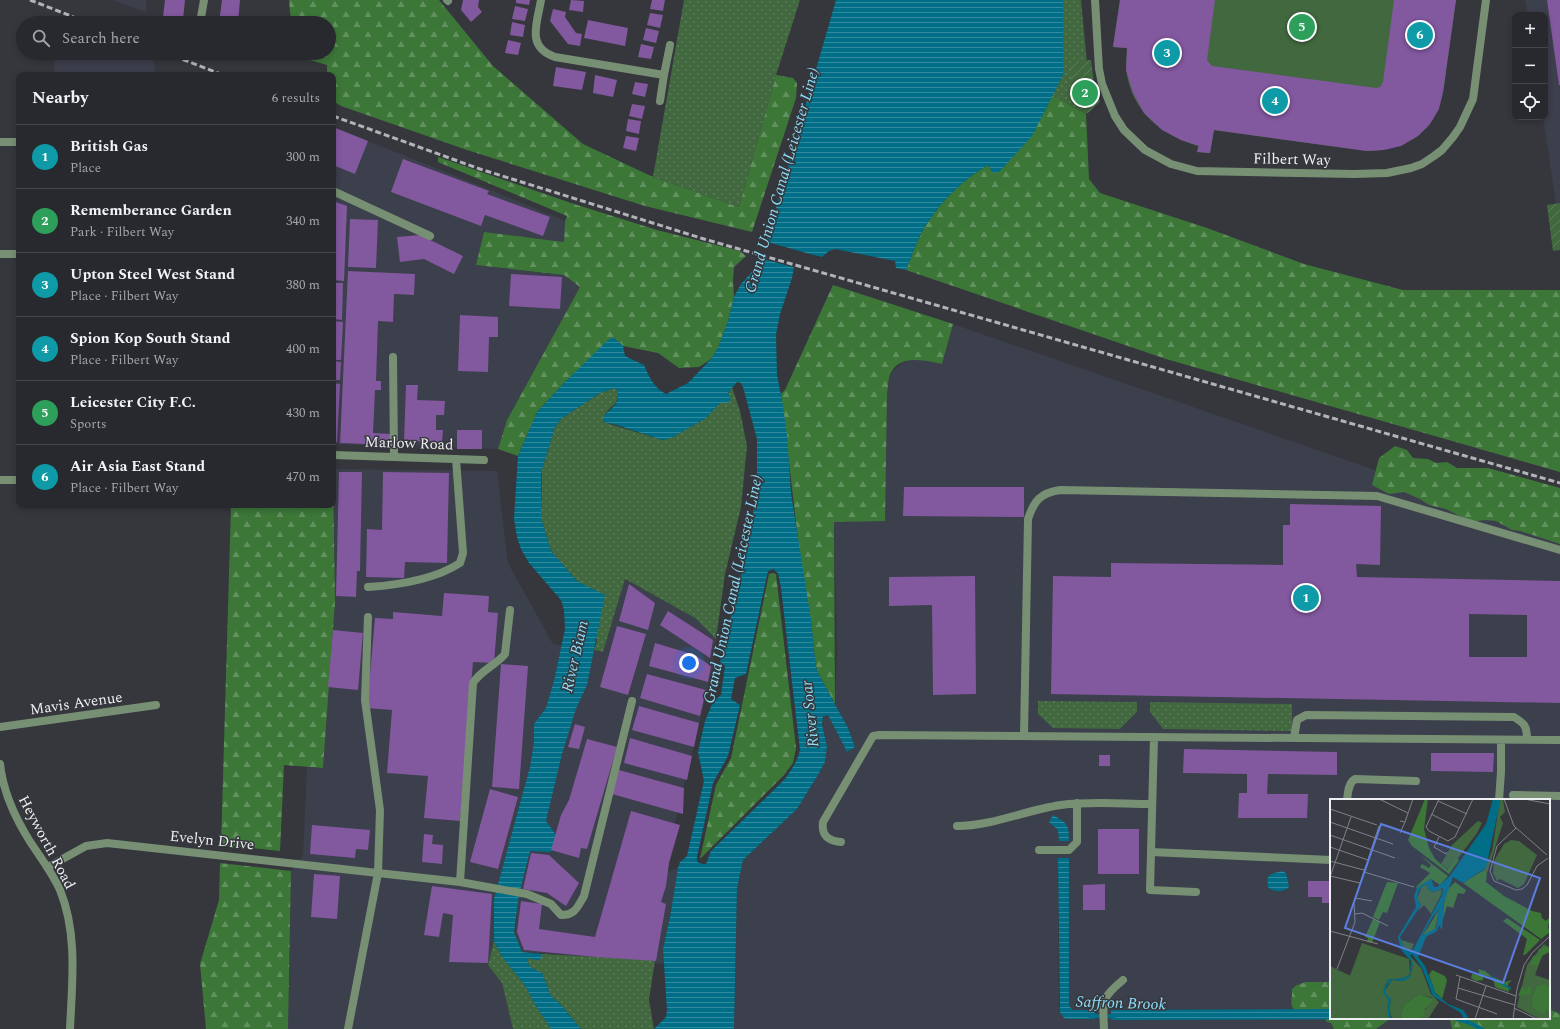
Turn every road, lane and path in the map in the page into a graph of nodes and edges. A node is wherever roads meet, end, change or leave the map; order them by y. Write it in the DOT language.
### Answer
graph roads {
  1 [pos="204,0"];
  2 [pos="541,0"];
  3 [pos="1095,0"];
  4 [pos="1486,0"];
  5 [pos="201,16"];
  6 [pos="670,45"];
  7 [pos="664,75"];
  8 [pos="660,101"];
  9 [pos="0,142"];
  10 [pos="16,142"];
  11 [pos="336,192"];
  12 [pos="430,236"];
  13 [pos="0,254"];
  14 [pos="16,254"];
  15 [pos="393,357"];
  16 [pos="336,455"];
  17 [pos="394,456"];
  18 [pos="456,459"];
  19 [pos="484,460"];
  20 [pos="0,480"];
  21 [pos="16,480"];
  22 [pos="1560,550"];
  23 [pos="368,587"];
  24 [pos="510,610"];
  25 [pos="368,617"];
  26 [pos="632,701"];
  27 [pos="156,706"];
  28 [pos="0,727"];
  29 [pos="1024,736"];
  30 [pos="1154,737"];
  31 [pos="1294,738"];
  32 [pos="1501,740"];
  33 [pos="1527,740"];
  34 [pos="1560,740"];
  35 [pos="0,764"];
  36 [pos="1416,781"];
  37 [pos="1513,795"];
  38 [pos="1560,796"];
  39 [pos="1347,799"];
  40 [pos="1498,799"];
  41 [pos="1077,803"];
  42 [pos="1152,804"];
  43 [pos="957,826"];
  44 [pos="841,842"];
  45 [pos="1039,850"];
  46 [pos="1151,852"];
  47 [pos="1330,860"];
  48 [pos="48,867"];
  49 [pos="378,873"];
  50 [pos="460,882"];
  51 [pos="1196,892"];
  52 [pos="1123,980"];
  53 [pos="1104,1025"];
  54 [pos="70,1029"];
  55 [pos="348,1029"];
  1 -- 5 [label="street"];
  2 -- 7 [label="street"];
  3 -- 4 [label="street, Filbert Way"];
  6 -- 7 [label="street"];
  7 -- 8 [label="street"];
  9 -- 10 [label="street"];
  11 -- 12 [label="street"];
  13 -- 14 [label="street"];
  15 -- 17 [label="street"];
  16 -- 17 [label="street, Marlow Road"];
  17 -- 18 [label="street, Marlow Road"];
  18 -- 19 [label="street, Marlow Road"];
  18 -- 23 [label="street"];
  20 -- 21 [label="street"];
  22 -- 29 [label="street"];
  24 -- 50 [label="street"];
  25 -- 49 [label="street"];
  26 -- 50 [label="street, Evelyn Drive"];
  27 -- 28 [label="street, Mavis Avenue"];
  29 -- 30 [label="street"];
  29 -- 44 [label="street"];
  30 -- 31 [label="street"];
  30 -- 42 [label="street"];
  31 -- 32 [label="street"];
  31 -- 33 [label="street"];
  32 -- 33 [label="street"];
  32 -- 40 [label="street"];
  33 -- 34 [label="street"];
  35 -- 48 [label="street, Heyworth Road"];
  36 -- 39 [label="street"];
  37 -- 38 [label="street"];
  41 -- 42 [label="street"];
  41 -- 43 [label="street"];
  41 -- 45 [label="street"];
  42 -- 46 [label="street"];
  46 -- 47 [label="street"];
  46 -- 51 [label="street"];
  48 -- 49 [label="street, Evelyn Drive"];
  48 -- 54 [label="street, Heyworth Road"];
  49 -- 50 [label="street, Evelyn Drive"];
  49 -- 55 [label="street"];
  52 -- 53 [label="street"];
}
